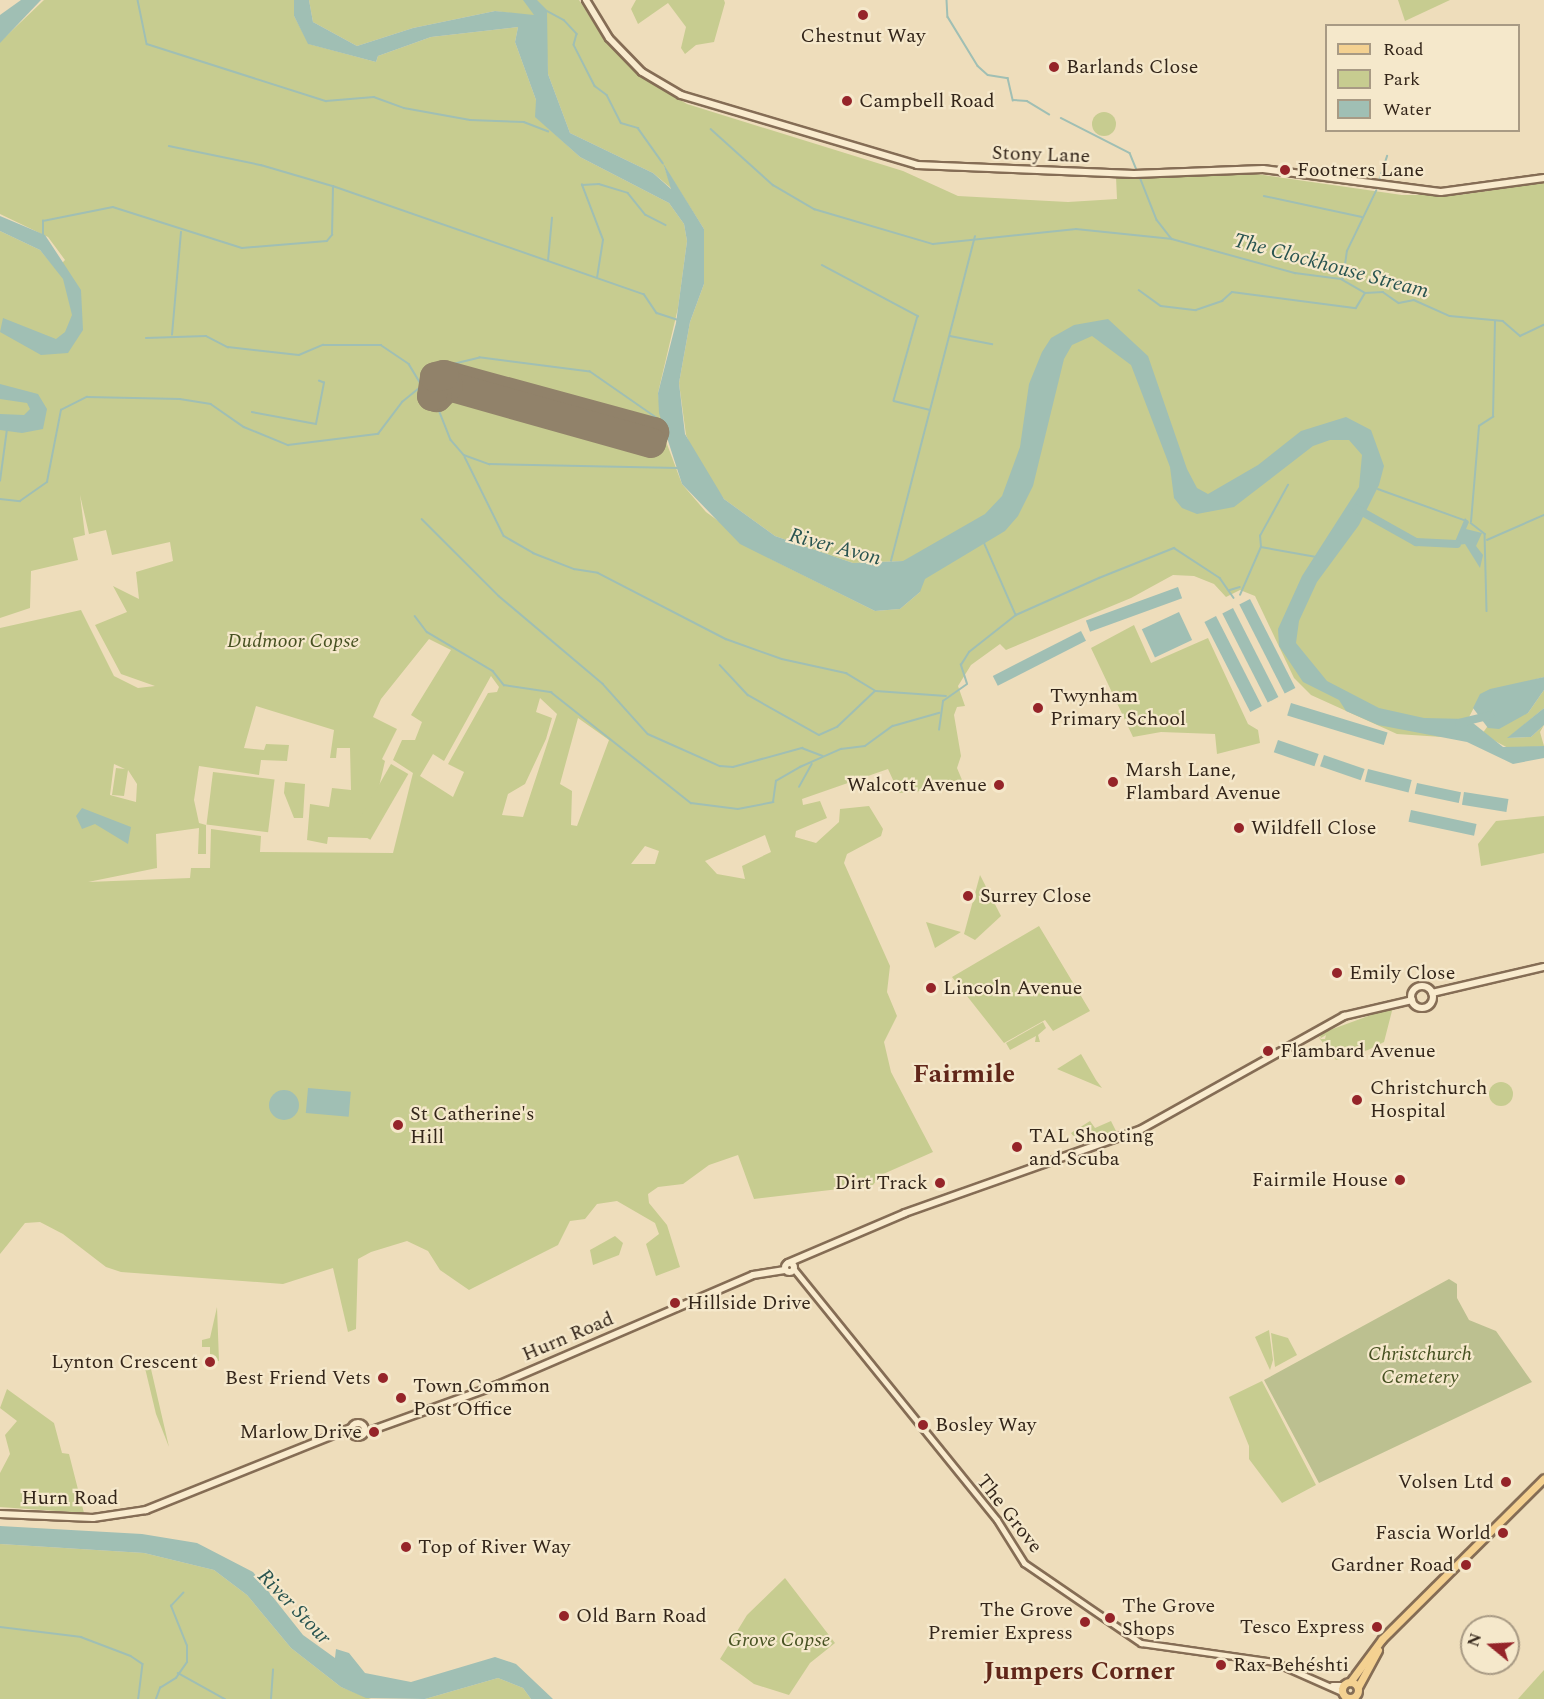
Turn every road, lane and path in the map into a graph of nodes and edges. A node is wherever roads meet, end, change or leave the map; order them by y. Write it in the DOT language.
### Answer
graph roads {
  1 [pos="586,0"];
  2 [pos="1544,178"];
  3 [pos="1544,967"];
  4 [pos="1432,993"];
  5 [pos="1412,1000"];
  6 [pos="789,1267"];
  7 [pos="364,1430"];
  8 [pos="352,1431"];
  9 [pos="1544,1478"];
  10 [pos="0,1514"];
  11 [pos="1394,1629"];
  12 [pos="1346,1686"];
  13 [pos="1358,1687"];
  14 [pos="1348,1699"];
  1 -- 2 [label="main road, Stony Lane"];
  3 -- 4 [label="main road"];
  4 -- 5 [label="main road"];
  4 -- 5 [label="main road"];
  5 -- 6 [label="main road"];
  6 -- 7 [label="main road, Hurn Road"];
  6 -- 12 [label="street, The Grove"];
  7 -- 8 [label="main road"];
  7 -- 8 [label="main road"];
  8 -- 10 [label="main road, Hurn Road"];
  9 -- 11 [label="main road"];
  11 -- 12 [label="main road"];
  11 -- 13 [label="main road"];
  12 -- 13 [label="main road"];
  12 -- 14 [label="main road"];
  13 -- 14 [label="main road"];
}
